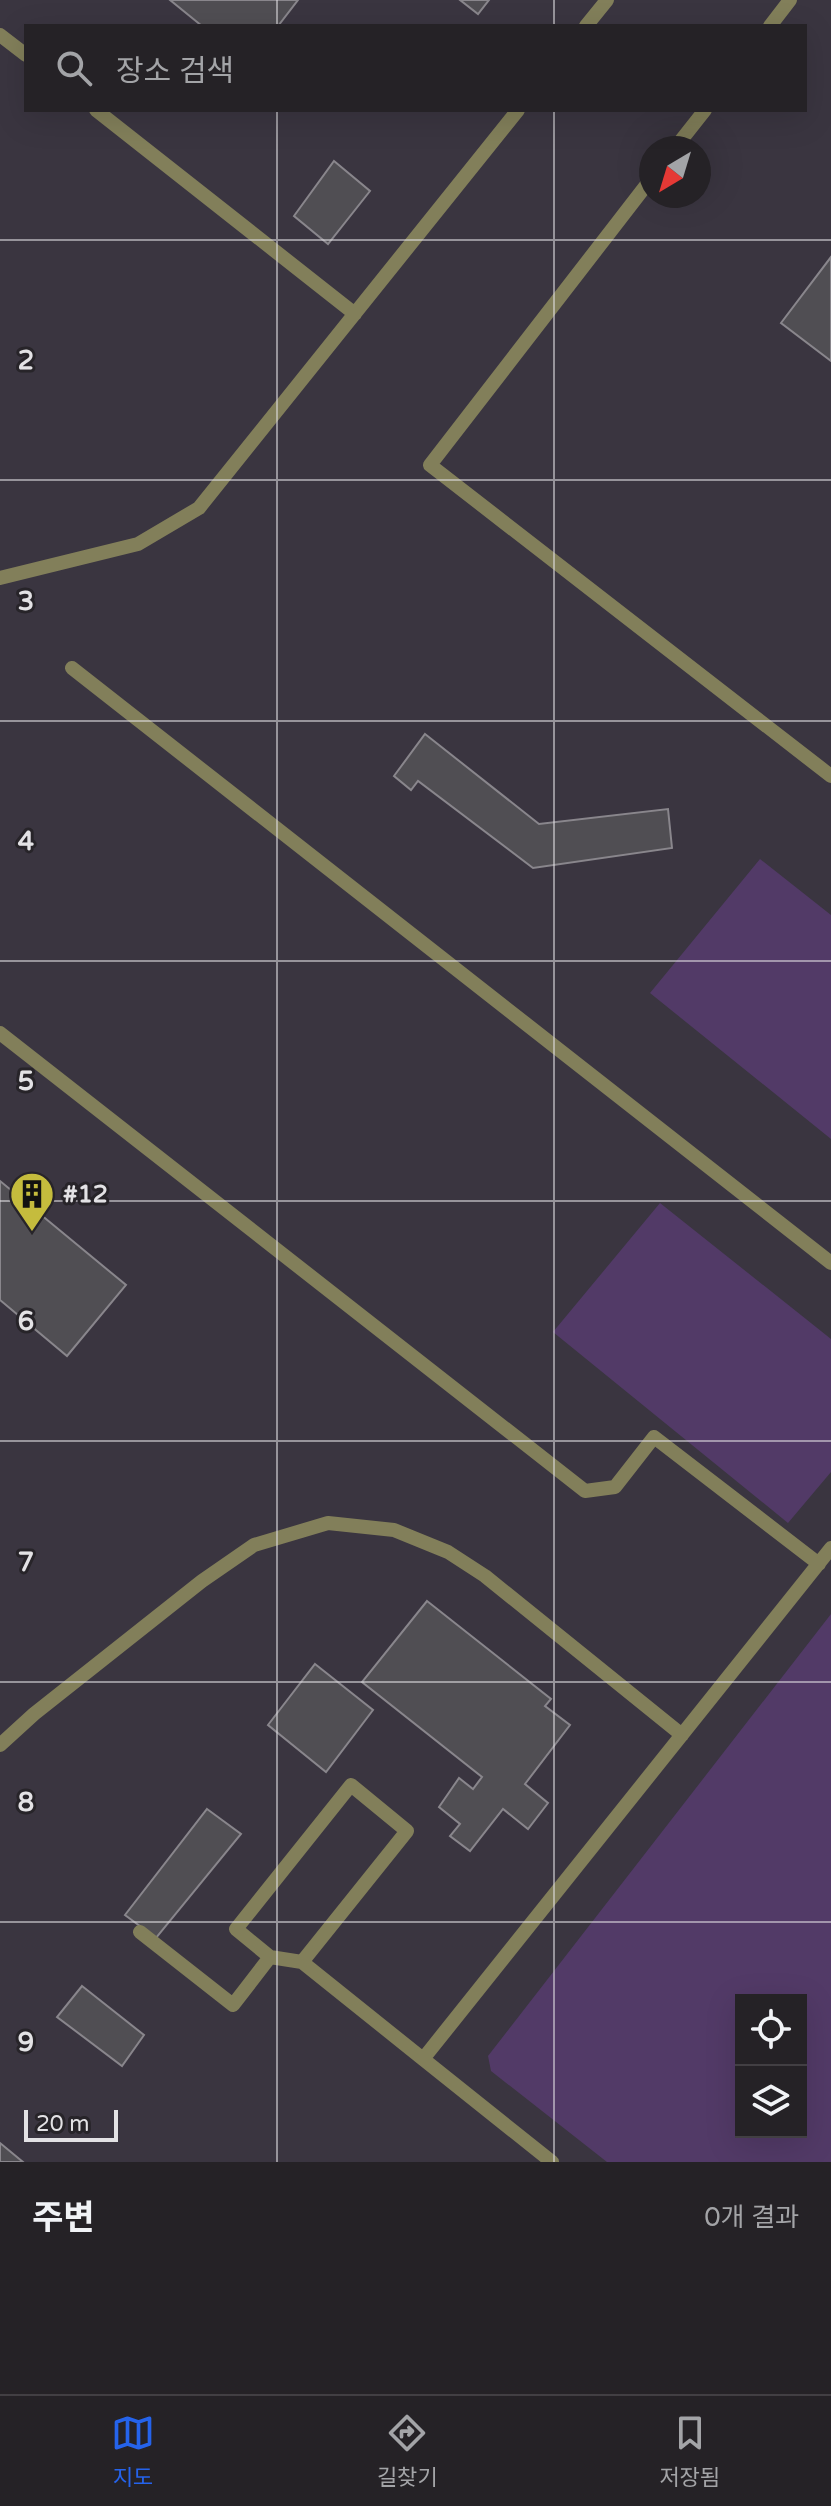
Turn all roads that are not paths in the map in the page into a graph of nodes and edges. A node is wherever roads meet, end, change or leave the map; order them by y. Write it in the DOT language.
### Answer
graph roads {
  1 [pos="607,0"];
  2 [pos="790,0"];
  3 [pos="588,24"];
  4 [pos="772,24"];
  5 [pos="0,35"];
  6 [pos="24,53"];
  7 [pos="99,112"];
  8 [pos="516,112"];
  9 [pos="703,112"];
  10 [pos="684,136"];
  11 [pos="639,195"];
  12 [pos="355,314"];
  13 [pos="0,578"];
  14 [pos="72,668"];
  15 [pos="831,776"];
  16 [pos="0,1033"];
  17 [pos="831,1263"];
  18 [pos="831,1548"];
  19 [pos="819,1564"];
  20 [pos="682,1735"];
  21 [pos="0,1745"];
  22 [pos="140,1932"];
  23 [pos="270,1957"];
  24 [pos="302,1962"];
  25 [pos="423,2059"];
  26 [pos="552,2162"];
  1 -- 3 [label="lane"];
  2 -- 4 [label="lane"];
  5 -- 6 [label="lane"];
  7 -- 12 [label="lane"];
  8 -- 12 [label="lane"];
  9 -- 10 [label="lane"];
  11 -- 15 [label="lane"];
  12 -- 13 [label="lane"];
  14 -- 17 [label="lane"];
  16 -- 19 [label="lane"];
  18 -- 19 [label="lane"];
  19 -- 20 [label="lane"];
  20 -- 21 [label="lane"];
  20 -- 25 [label="lane"];
  22 -- 23 [label="lane"];
  23 -- 24 [label="lane"];
  23 -- 24 [label="lane"];
  24 -- 25 [label="lane"];
  25 -- 26 [label="lane"];
}
